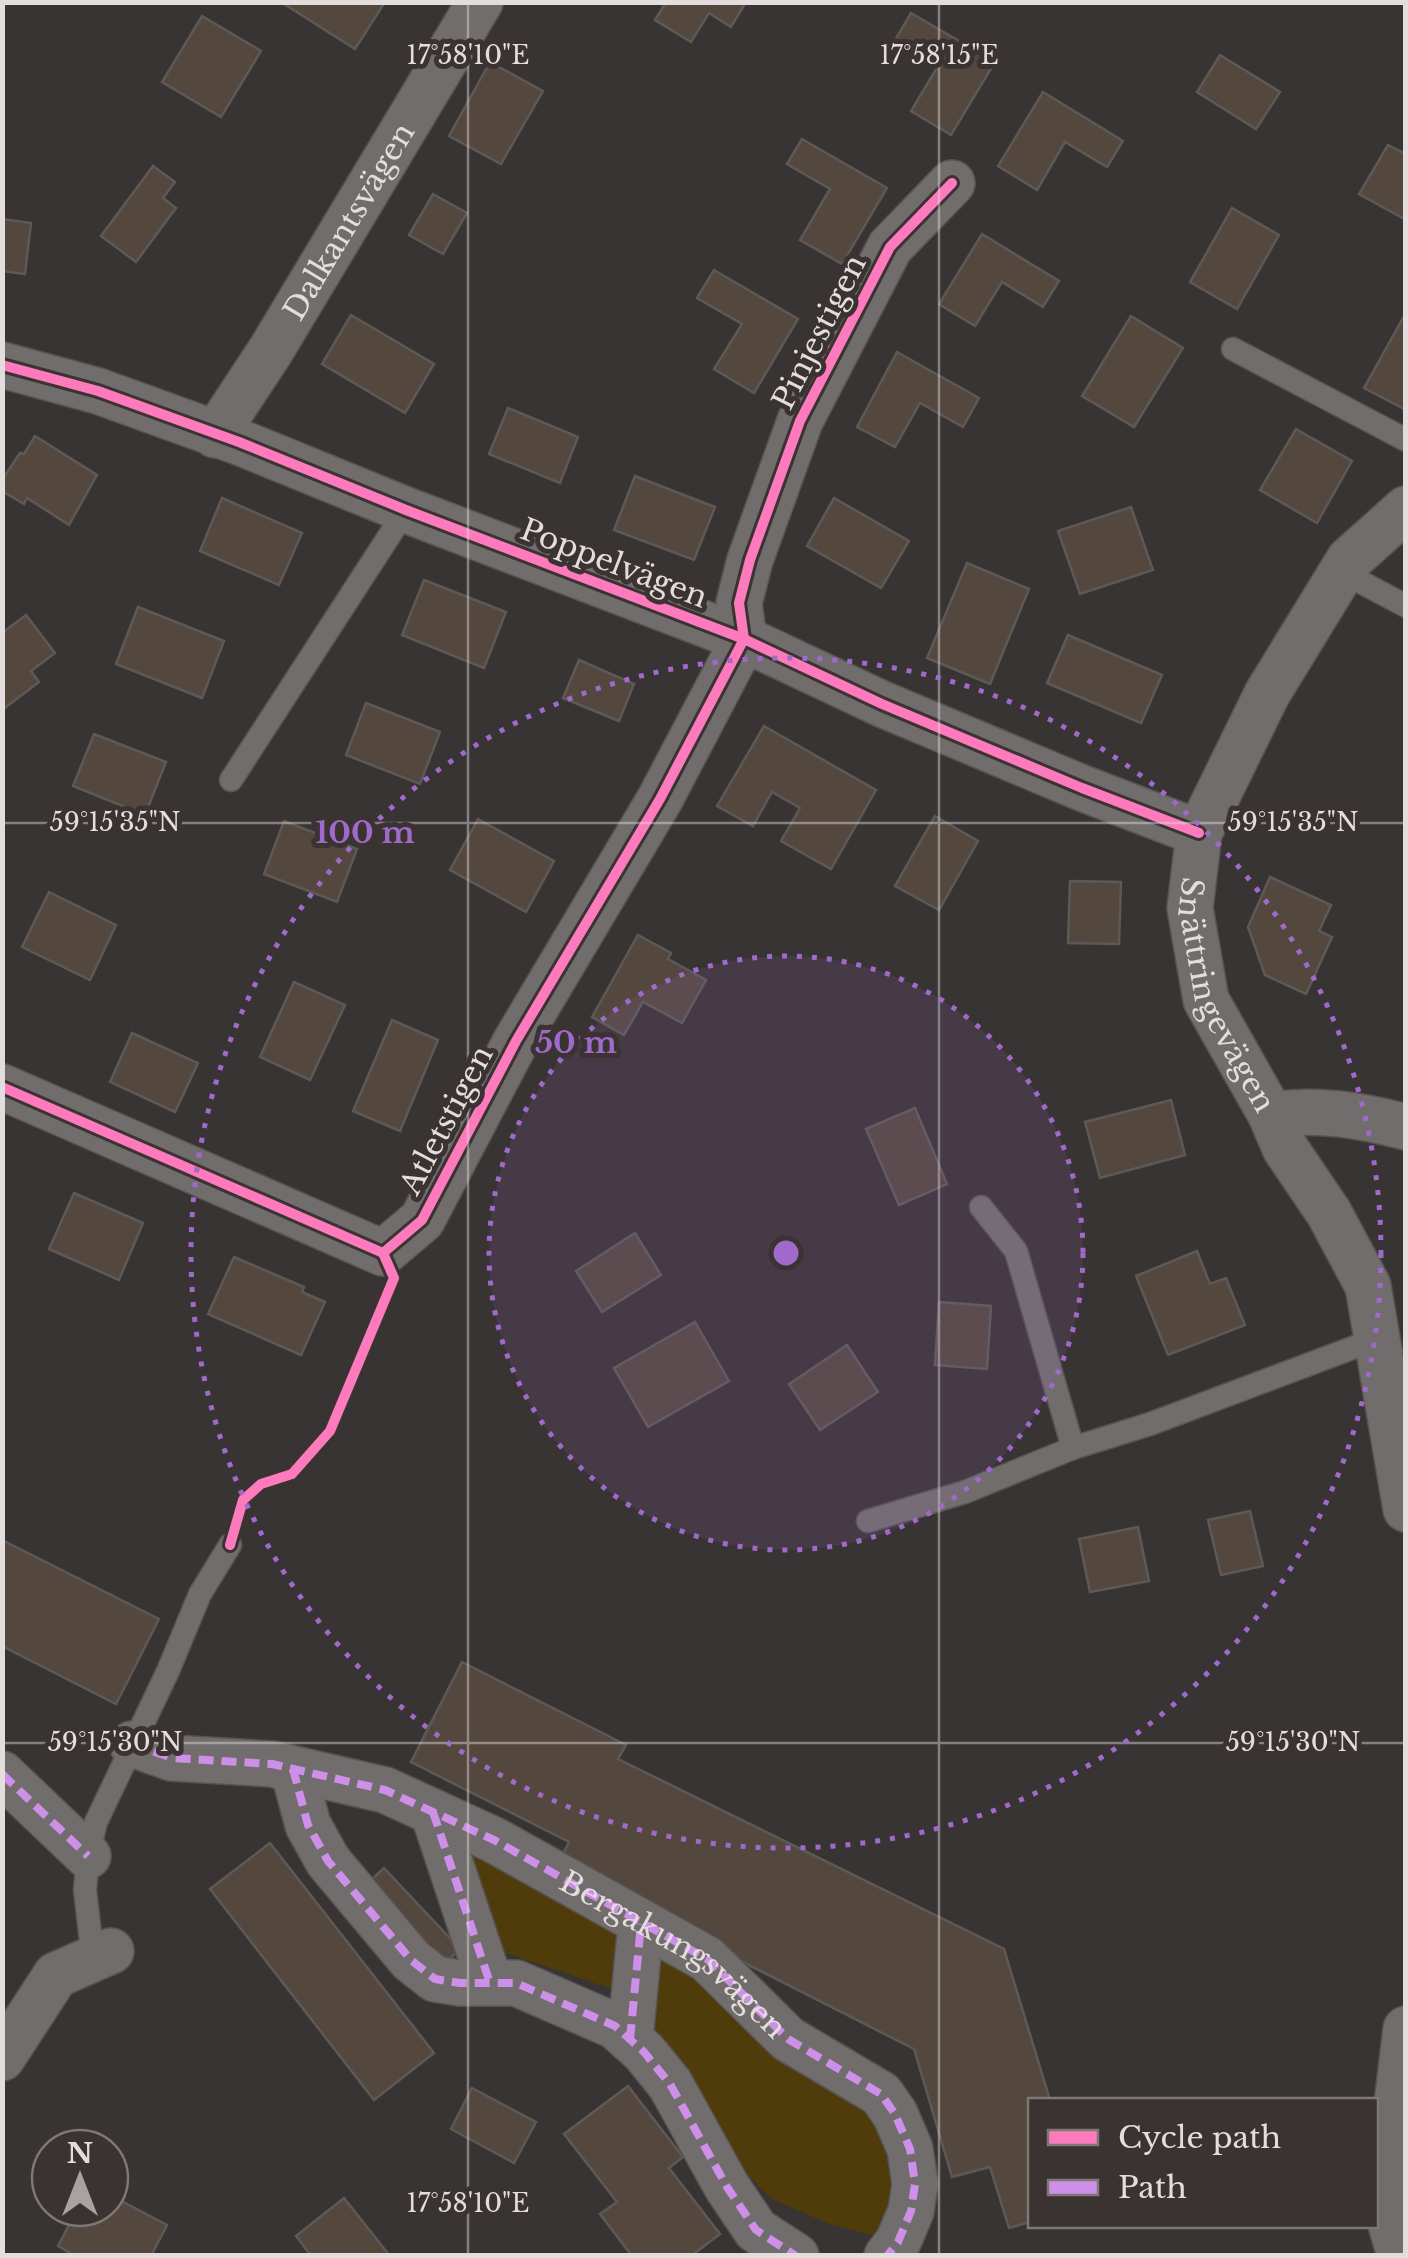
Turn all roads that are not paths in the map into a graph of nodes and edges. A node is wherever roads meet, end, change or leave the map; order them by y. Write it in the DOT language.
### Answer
graph roads {
  1 [pos="480,2"];
  2 [pos="952,183"];
  3 [pos="1233,348"];
  4 [pos="2,365"];
  5 [pos="215,435"];
  6 [pos="1406,440"];
  7 [pos="1406,509"];
  8 [pos="406,510"];
  9 [pos="1342,572"];
  10 [pos="1406,606"];
  11 [pos="744,639"];
  12 [pos="232,780"];
  13 [pos="1199,833"];
  14 [pos="2,1087"];
  15 [pos="1270,1115"];
  16 [pos="1406,1127"];
  17 [pos="981,1207"];
  18 [pos="1379,1338"];
  19 [pos="1073,1448"];
  20 [pos="1406,1510"];
  21 [pos="868,1521"];
  22 [pos="230,1546"];
  23 [pos="132,1744"];
  24 [pos="293,1769"];
  25 [pos="2,1774"];
  26 [pos="433,1812"];
  27 [pos="88,1856"];
  28 [pos="641,1924"];
  29 [pos="102,1955"];
  30 [pos="490,1983"];
  31 [pos="1406,2029"];
  32 [pos="630,2040"];
  33 [pos="2,2058"];
  34 [pos="796,2256"];
  35 [pos="887,2256"];
  36 [pos="1404,2256"];
  1 -- 5 [label="street, Dalkantsvägen"];
  2 -- 11 [label="street, Pinjestigen"];
  3 -- 6 [label="lane"];
  4 -- 5 [label="street, Poppelvägen"];
  5 -- 8 [label="street, Poppelvägen"];
  7 -- 9 [label="street, Snättringevägen"];
  8 -- 11 [label="street, Poppelvägen"];
  8 -- 12 [label="lane"];
  9 -- 10 [label="lane"];
  9 -- 13 [label="street, Snättringevägen"];
  11 -- 13 [label="street, Poppelvägen"];
  11 -- 14 [label="street, Atletstigen"];
  13 -- 15 [label="street, Snättringevägen"];
  15 -- 16 [label="street"];
  15 -- 18 [label="street, Snättringevägen"];
  17 -- 19 [label="lane"];
  18 -- 19 [label="lane"];
  18 -- 20 [label="street, Snättringevägen"];
  19 -- 21 [label="lane"];
  22 -- 23 [label="lane"];
  23 -- 24 [label="street, Bergakungsvägen"];
  23 -- 27 [label="lane"];
  24 -- 26 [label="street, Bergakungsvägen"];
  24 -- 30 [label="street"];
  25 -- 27 [label="street"];
  26 -- 28 [label="street, Bergakungsvägen"];
  26 -- 30 [label="street"];
  27 -- 29 [label="lane"];
  28 -- 32 [label="street"];
  28 -- 35 [label="street, Bergakungsvägen"];
  29 -- 33 [label="street"];
  30 -- 32 [label="street"];
  31 -- 36 [label="street"];
  32 -- 34 [label="street"];
}
